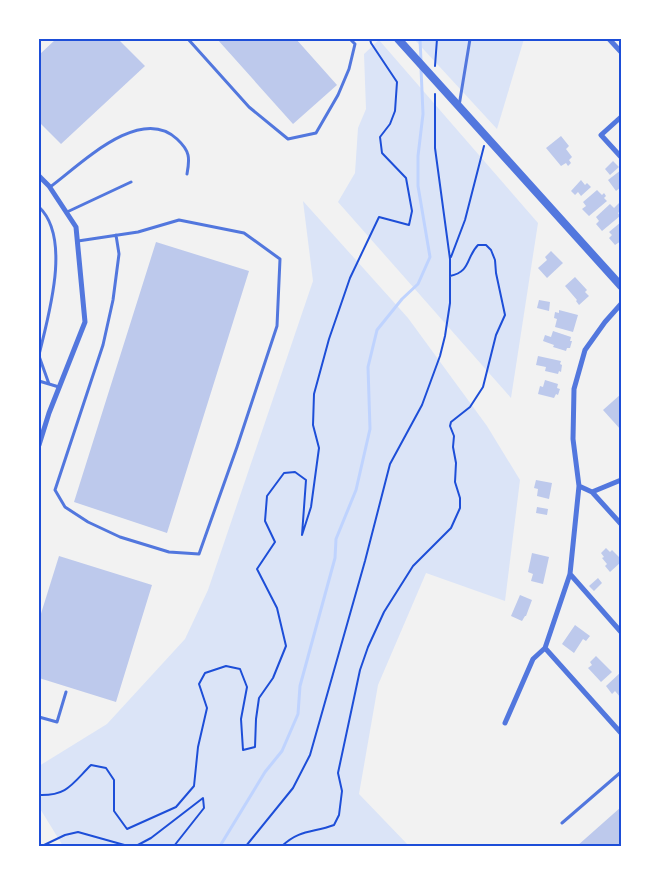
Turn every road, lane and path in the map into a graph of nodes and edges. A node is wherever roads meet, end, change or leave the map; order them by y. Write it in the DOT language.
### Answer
graph roads {
  1 [pos="188,39"];
  2 [pos="350,39"];
  3 [pos="370,39"];
  4 [pos="398,39"];
  5 [pos="437,39"];
  6 [pos="470,39"];
  7 [pos="609,39"];
  8 [pos="621,52"];
  9 [pos="435,74"];
  10 [pos="435,93"];
  11 [pos="459,107"];
  12 [pos="621,117"];
  13 [pos="486,137"];
  14 [pos="621,157"];
  15 [pos="187,174"];
  16 [pos="39,176"];
  17 [pos="131,182"];
  18 [pos="50,188"];
  19 [pos="39,207"];
  20 [pos="66,212"];
  21 [pos="116,235"];
  22 [pos="77,241"];
  23 [pos="450,259"];
  24 [pos="450,276"];
  25 [pos="621,286"];
  26 [pos="621,304"];
  27 [pos="39,356"];
  28 [pos="39,381"];
  29 [pos="49,384"];
  30 [pos="59,387"];
  31 [pos="39,442"];
  32 [pos="621,480"];
  33 [pos="579,486"];
  34 [pos="592,492"];
  35 [pos="621,524"];
  36 [pos="570,574"];
  37 [pos="621,632"];
  38 [pos="545,648"];
  39 [pos="66,692"];
  40 [pos="39,717"];
  41 [pos="505,723"];
  42 [pos="621,733"];
  43 [pos="621,772"];
  44 [pos="39,795"];
  45 [pos="562,823"];
  46 [pos="42,846"];
  47 [pos="128,846"];
  48 [pos="136,846"];
  49 [pos="174,846"];
  50 [pos="246,846"];
  51 [pos="282,846"];
  1 -- 2 [label="lane"];
  3 -- 44 [label="path"];
  4 -- 11 [label="street"];
  5 -- 9 [label="path"];
  6 -- 11 [label="lane"];
  7 -- 8 [label="street"];
  10 -- 23 [label="path"];
  11 -- 13 [label="street"];
  12 -- 14 [label="street"];
  13 -- 23 [label="path"];
  13 -- 25 [label="street"];
  15 -- 18 [label="lane"];
  16 -- 18 [label="street"];
  17 -- 20 [label="lane"];
  18 -- 20 [label="street"];
  19 -- 27 [label="lane"];
  20 -- 22 [label="street"];
  21 -- 21 [label="lane"];
  21 -- 22 [label="lane"];
  22 -- 30 [label="street"];
  23 -- 24 [label="path"];
  24 -- 50 [label="path"];
  24 -- 51 [label="path"];
  26 -- 33 [label="street"];
  27 -- 29 [label="lane"];
  28 -- 29 [label="lane"];
  29 -- 30 [label="lane"];
  30 -- 31 [label="street"];
  32 -- 34 [label="street"];
  33 -- 34 [label="street"];
  33 -- 36 [label="street"];
  34 -- 35 [label="street"];
  36 -- 37 [label="street"];
  36 -- 38 [label="street"];
  38 -- 41 [label="street"];
  38 -- 42 [label="street"];
  39 -- 40 [label="lane"];
  43 -- 45 [label="lane"];
  46 -- 47 [label="path"];
  48 -- 49 [label="path"];
}
